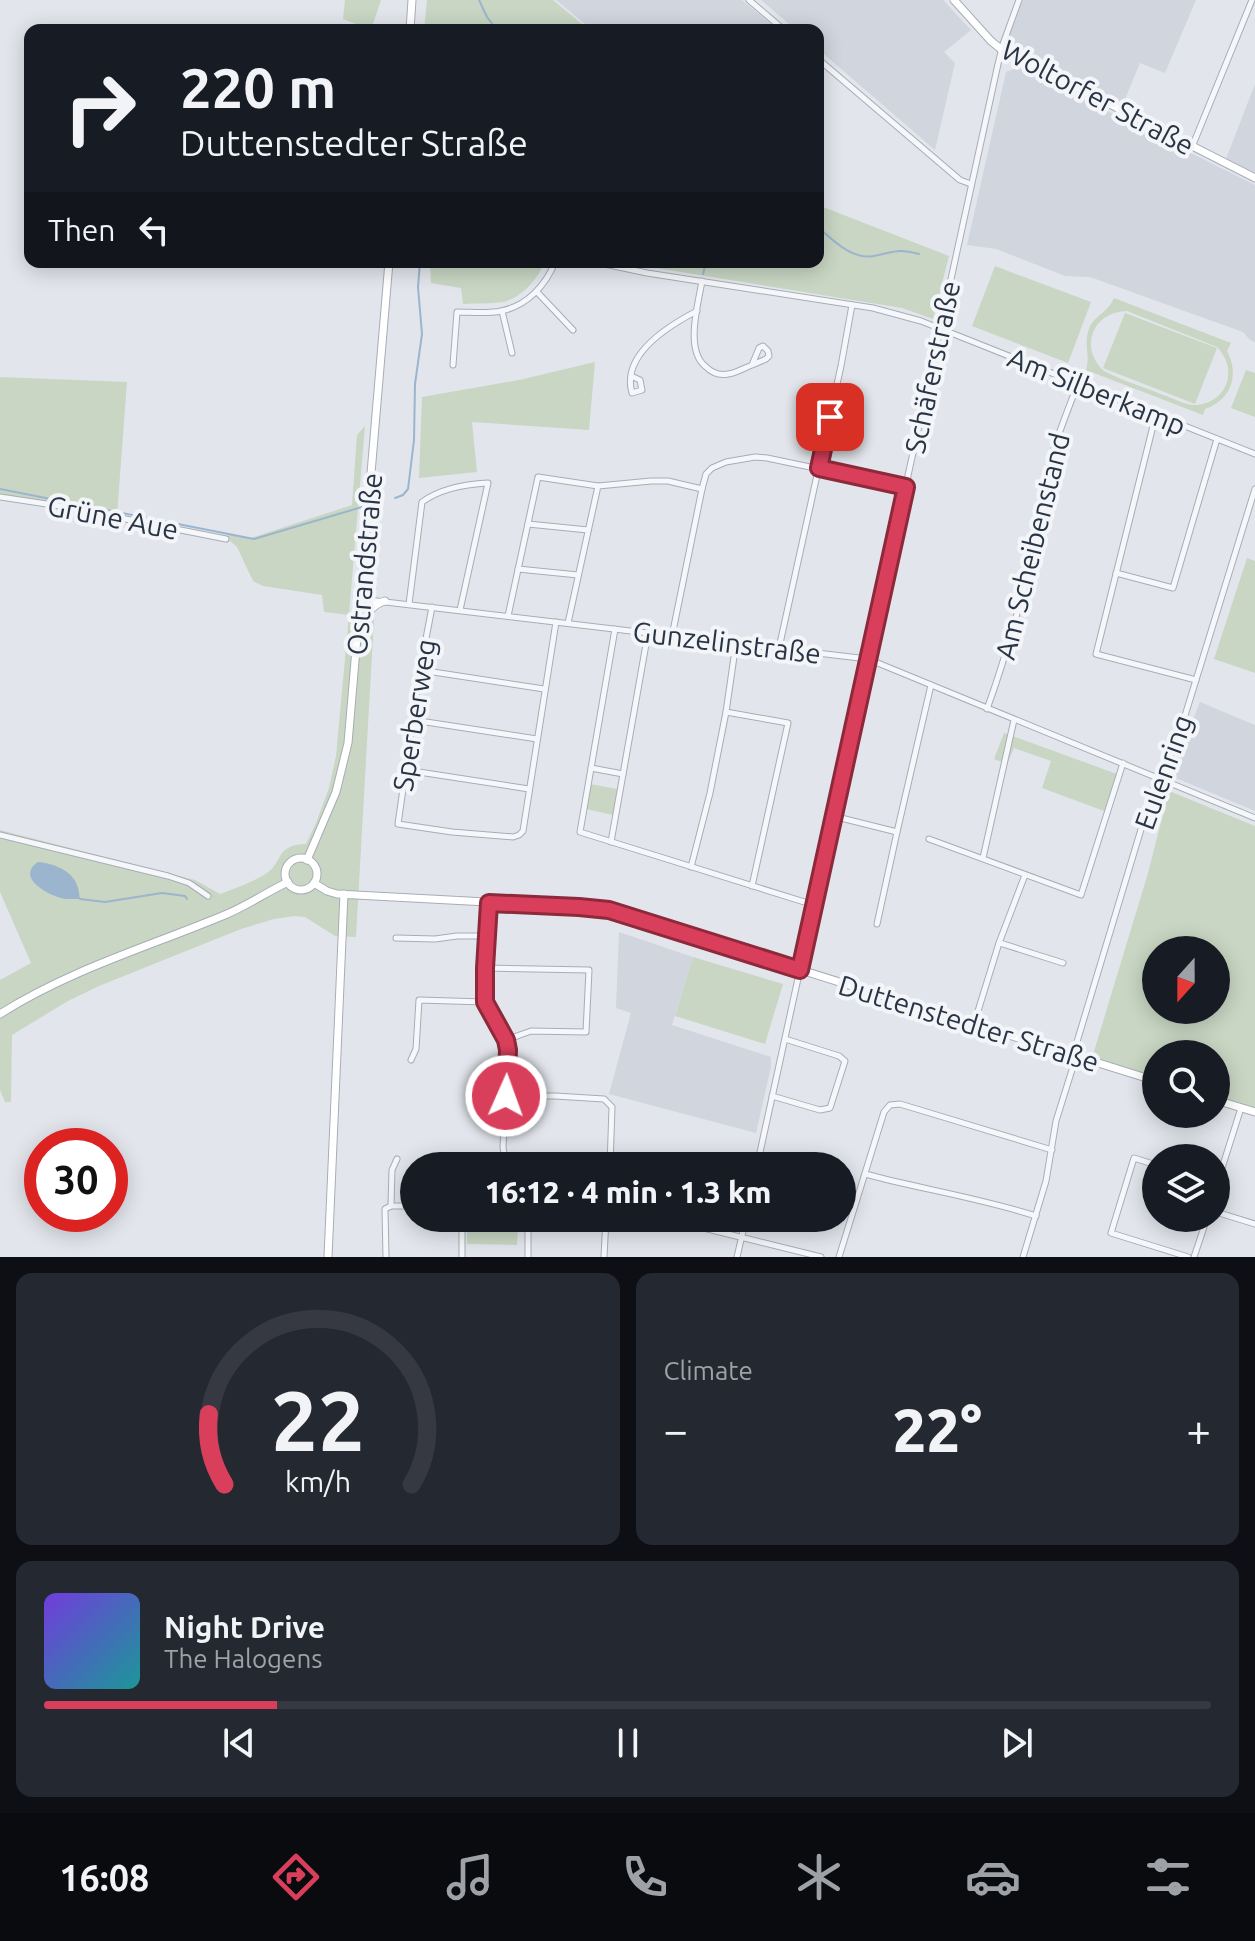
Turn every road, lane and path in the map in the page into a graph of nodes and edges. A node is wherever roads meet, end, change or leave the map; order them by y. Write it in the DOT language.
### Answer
graph roads {
  1 [pos="412,0"];
  2 [pos="749,0"];
  3 [pos="954,0"];
  4 [pos="1019,0"];
  5 [pos="1252,0"];
  6 [pos="410,24"];
  7 [pos="777,24"];
  8 [pos="1001,51"];
  9 [pos="824,64"];
  10 [pos="1192,147"];
  11 [pos="1255,178"];
  12 [pos="971,184"];
  13 [pos="388,268"];
  14 [pos="553,268"];
  15 [pos="623,268"];
  16 [pos="702,281"];
  17 [pos="537,292"];
  18 [pos="852,305"];
  19 [pos="502,311"];
  20 [pos="698,311"];
  21 [pos="940,328"];
  22 [pos="573,330"];
  23 [pos="512,353"];
  24 [pos="453,365"];
  25 [pos="752,365"];
  26 [pos="631,376"];
  27 [pos="1078,383"];
  28 [pos="1156,414"];
  29 [pos="1217,439"];
  30 [pos="1255,454"];
  31 [pos="819,468"];
  32 [pos="598,486"];
  33 [pos="906,487"];
  34 [pos="702,489"];
  35 [pos="1255,489"];
  36 [pos="0,497"];
  37 [pos="528,524"];
  38 [pos="588,530"];
  39 [pos="226,539"];
  40 [pos="518,569"];
  41 [pos="1116,573"];
  42 [pos="578,575"];
  43 [pos="360,599"];
  44 [pos="385,601"];
  45 [pos="409,604"];
  46 [pos="432,607"];
  47 [pos="460,610"];
  48 [pos="508,616"];
  49 [pos="556,622"];
  50 [pos="568,623"];
  51 [pos="615,629"];
  52 [pos="648,633"];
  53 [pos="358,635"];
  54 [pos="672,636"];
  55 [pos="736,643"];
  56 [pos="779,648"];
  57 [pos="868,659"];
  58 [pos="420,670"];
  59 [pos="1196,680"];
  60 [pos="931,685"];
  61 [pos="544,689"];
  62 [pos="987,709"];
  63 [pos="726,712"];
  64 [pos="413,720"];
  65 [pos="1014,720"];
  66 [pos="537,739"];
  67 [pos="1123,763"];
  68 [pos="591,768"];
  69 [pos="406,770"];
  70 [pos="623,774"];
  71 [pos="1161,779"];
  72 [pos="529,789"];
  73 [pos="833,816"];
  74 [pos="1255,818"];
  75 [pos="897,832"];
  76 [pos="0,835"];
  77 [pos="929,839"];
  78 [pos="611,842"];
  79 [pos="983,858"];
  80 [pos="307,860"];
  81 [pos="691,867"];
  82 [pos="1025,874"];
  83 [pos="288,882"];
  84 [pos="314,883"];
  85 [pos="752,886"];
  86 [pos="344,894"];
  87 [pos="208,896"];
  88 [pos="489,903"];
  89 [pos="814,905"];
  90 [pos="877,924"];
  91 [pos="487,936"];
  92 [pos="396,938"];
  93 [pos="999,943"];
  94 [pos="1063,963"];
  95 [pos="485,968"];
  96 [pos="800,970"];
  97 [pos="485,1002"];
  98 [pos="2,1012"];
  99 [pos="974,1025"];
  100 [pos="785,1039"];
  101 [pos="506,1040"];
  102 [pos="1075,1056"];
  103 [pos="411,1060"];
  104 [pos="1142,1077"];
  105 [pos="506,1096"];
  106 [pos="772,1096"];
  107 [pos="1230,1104"];
  108 [pos="1241,1108"];
  109 [pos="1255,1112"];
  110 [pos="1229,1144"];
  111 [pos="1052,1150"];
  112 [pos="504,1152"];
  113 [pos="610,1152"];
  114 [pos="760,1152"];
  115 [pos="397,1159"];
  116 [pos="1142,1161"];
  117 [pos="865,1174"];
  118 [pos="391,1206"];
  119 [pos="400,1206"];
  120 [pos="1036,1216"];
  121 [pos="1230,1216"];
  122 [pos="1255,1224"];
  123 [pos="462,1232"];
  124 [pos="528,1232"];
  125 [pos="605,1232"];
  126 [pos="718,1232"];
  127 [pos="742,1232"];
  128 [pos="1202,1232"];
  129 [pos="741,1238"];
  130 [pos="328,1257"];
  131 [pos="386,1257"];
  132 [pos="462,1257"];
  133 [pos="528,1257"];
  134 [pos="604,1257"];
  135 [pos="737,1257"];
  136 [pos="821,1257"];
  137 [pos="839,1257"];
  138 [pos="1023,1257"];
  139 [pos="1188,1257"];
  140 [pos="1194,1257"];
  1 -- 6 [label="street"];
  2 -- 7 [label="street"];
  3 -- 8 [label="street, Woltorfer Straße"];
  4 -- 8 [label="street, Schäferstraße"];
  5 -- 10 [label="street"];
  8 -- 10 [label="street, Woltorfer Straße"];
  8 -- 12 [label="street, Schäferstraße"];
  9 -- 12 [label="street"];
  10 -- 11 [label="street, Woltorfer Straße"];
  12 -- 21 [label="street, Schäferstraße"];
  13 -- 43 [label="street, Ostrandstraße"];
  14 -- 17 [label="street"];
  15 -- 16 [label="street, Am Silberkamp"];
  16 -- 18 [label="street, Am Silberkamp"];
  16 -- 20 [label="street"];
  17 -- 19 [label="street"];
  17 -- 22 [label="street"];
  18 -- 21 [label="street, Am Silberkamp"];
  18 -- 31 [label="street"];
  19 -- 23 [label="street"];
  19 -- 24 [label="street"];
  20 -- 25 [label="street"];
  20 -- 26 [label="street"];
  21 -- 27 [label="street, Am Silberkamp"];
  21 -- 33 [label="street, Schäferstraße"];
  27 -- 28 [label="street, Am Silberkamp"];
  27 -- 62 [label="street, Am Scheibenstand"];
  28 -- 29 [label="street, Am Silberkamp"];
  28 -- 41 [label="street"];
  29 -- 30 [label="street, Am Silberkamp"];
  29 -- 41 [label="street"];
  31 -- 33 [label="street"];
  31 -- 34 [label="street"];
  31 -- 56 [label="street"];
  32 -- 34 [label="street"];
  32 -- 37 [label="street"];
  32 -- 38 [label="street"];
  33 -- 57 [label="street, Schäferstraße"];
  34 -- 54 [label="street"];
  35 -- 59 [label="street, Eulenring"];
  36 -- 39 [label="street, Grüne Aue"];
  37 -- 38 [label="street"];
  37 -- 40 [label="street"];
  38 -- 42 [label="street"];
  40 -- 42 [label="street"];
  40 -- 48 [label="street"];
  41 -- 59 [label="street"];
  42 -- 50 [label="street"];
  43 -- 44 [label="street, Gunzelinstraße"];
  43 -- 53 [label="street, Ostrandstraße"];
  44 -- 45 [label="street, Gunzelinstraße"];
  44 -- 53 [label="street"];
  45 -- 46 [label="street, Gunzelinstraße"];
  45 -- 47 [label="street"];
  46 -- 47 [label="street, Gunzelinstraße"];
  46 -- 58 [label="street, Sperberweg"];
  47 -- 48 [label="street, Gunzelinstraße"];
  48 -- 49 [label="street, Gunzelinstraße"];
  49 -- 50 [label="street, Gunzelinstraße"];
  49 -- 61 [label="street"];
  50 -- 51 [label="street, Gunzelinstraße"];
  51 -- 52 [label="street, Gunzelinstraße"];
  51 -- 68 [label="street"];
  52 -- 54 [label="street, Gunzelinstraße"];
  52 -- 70 [label="street"];
  53 -- 80 [label="street, Ostrandstraße"];
  54 -- 55 [label="street, Gunzelinstraße"];
  55 -- 56 [label="street, Gunzelinstraße"];
  55 -- 63 [label="street"];
  56 -- 57 [label="street, Gunzelinstraße"];
  57 -- 60 [label="street, Gunzelinstraße"];
  57 -- 73 [label="street, Schäferstraße"];
  58 -- 61 [label="street"];
  58 -- 64 [label="street, Sperberweg"];
  59 -- 71 [label="street, Eulenring"];
  60 -- 62 [label="street, Gunzelinstraße"];
  60 -- 75 [label="street"];
  61 -- 66 [label="street"];
  62 -- 65 [label="street, Gunzelinstraße"];
  63 -- 81 [label="street"];
  63 -- 85 [label="street"];
  64 -- 66 [label="street"];
  64 -- 69 [label="street, Sperberweg"];
  65 -- 67 [label="street, Gunzelinstraße"];
  65 -- 79 [label="street"];
  66 -- 72 [label="street"];
  67 -- 71 [label="street, Gunzelinstraße"];
  67 -- 82 [label="street"];
  68 -- 70 [label="street"];
  68 -- 78 [label="street"];
  69 -- 72 [label="street"];
  69 -- 72 [label="street, Sperberweg"];
  70 -- 78 [label="street"];
  71 -- 74 [label="street, Gunzelinstraße"];
  71 -- 102 [label="street, Eulenring"];
  73 -- 75 [label="street"];
  73 -- 89 [label="street, Schäferstraße"];
  75 -- 90 [label="street"];
  76 -- 87 [label="street"];
  77 -- 79 [label="street"];
  78 -- 81 [label="street"];
  79 -- 82 [label="street"];
  80 -- 83 [label="street"];
  80 -- 84 [label="street"];
  81 -- 85 [label="street"];
  82 -- 93 [label="street"];
  83 -- 84 [label="street"];
  83 -- 98 [label="street"];
  84 -- 86 [label="street, Duttenstedter Straße"];
  85 -- 89 [label="street"];
  86 -- 88 [label="street, Duttenstedter Straße"];
  86 -- 130 [label="street"];
  88 -- 91 [label="street"];
  88 -- 96 [label="street, Duttenstedter Straße"];
  89 -- 96 [label="street, Schäferstraße"];
  91 -- 92 [label="street"];
  91 -- 95 [label="street"];
  93 -- 94 [label="street"];
  93 -- 99 [label="street"];
  95 -- 97 [label="street"];
  95 -- 101 [label="street"];
  96 -- 99 [label="street, Duttenstedter Straße"];
  96 -- 100 [label="street, Schäferstraße"];
  97 -- 101 [label="street"];
  97 -- 103 [label="street"];
  99 -- 102 [label="street, Duttenstedter Straße"];
  100 -- 106 [label="street, Schäferstraße"];
  100 -- 106 [label="street"];
  101 -- 105 [label="street"];
  102 -- 104 [label="street, Duttenstedter Straße"];
  102 -- 111 [label="street, Eulenring"];
  105 -- 112 [label="street"];
  105 -- 113 [label="street"];
  106 -- 114 [label="street, Schäferstraße"];
  107 -- 108 [label="street"];
  108 -- 109 [label="street"];
  108 -- 110 [label="street"];
  111 -- 117 [label="street"];
  111 -- 120 [label="street, Eulenring"];
  115 -- 118 [label="street"];
  116 -- 139 [label="street"];
  117 -- 120 [label="street"];
  117 -- 137 [label="street"];
  118 -- 119 [label="street"];
  118 -- 131 [label="street"];
  120 -- 138 [label="street, Eulenring"];
  121 -- 122 [label="street"];
  123 -- 132 [label="street"];
  124 -- 133 [label="street"];
  125 -- 134 [label="street"];
  126 -- 129 [label="street"];
  127 -- 129 [label="street"];
  128 -- 140 [label="street"];
  129 -- 135 [label="street"];
  129 -- 136 [label="street"];
}
